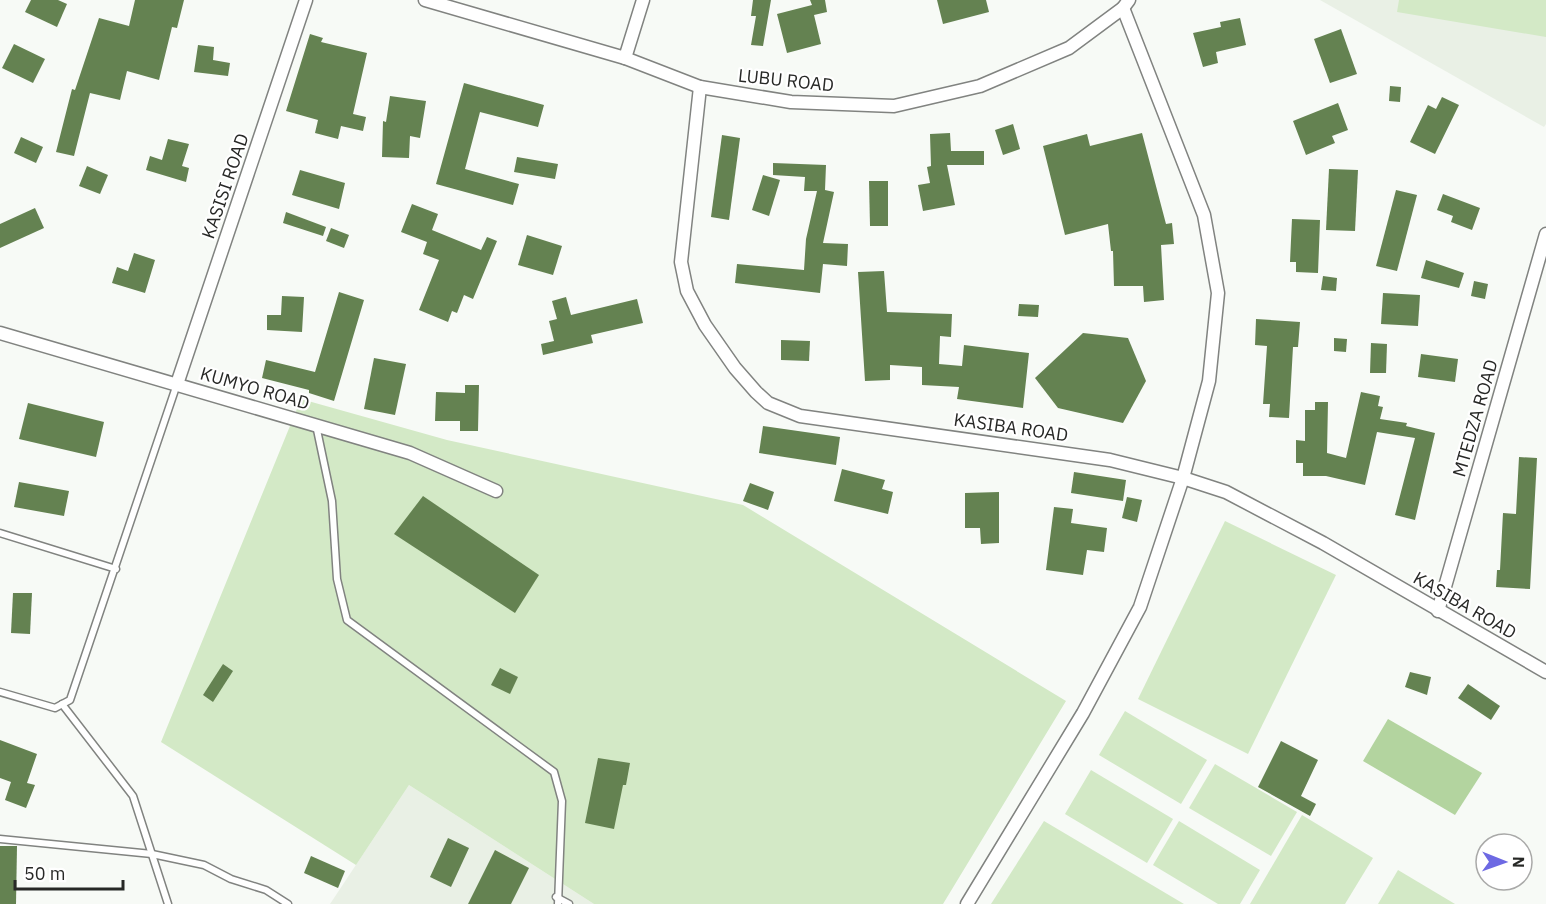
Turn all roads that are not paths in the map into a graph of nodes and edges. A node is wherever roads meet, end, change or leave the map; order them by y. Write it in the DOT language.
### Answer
graph roads {
  1 [pos="306,0"];
  2 [pos="425,0"];
  3 [pos="643,0"];
  4 [pos="1126,4"];
  5 [pos="625,58"];
  6 [pos="700,87"];
  7 [pos="1546,234"];
  8 [pos="0,333"];
  9 [pos="177,384"];
  10 [pos="315,425"];
  11 [pos="1183,478"];
  12 [pos="496,491"];
  13 [pos="0,533"];
  14 [pos="116,569"];
  15 [pos="1438,611"];
  16 [pos="1546,672"];
  17 [pos="0,692"];
  18 [pos="62,704"];
  19 [pos="0,839"];
  20 [pos="152,854"];
  21 [pos="557,900"];
  22 [pos="168,904"];
  23 [pos="288,904"];
  24 [pos="569,904"];
  25 [pos="967,904"];
  1 -- 9 [label="street, KASISI ROAD"];
  2 -- 5 [label="street, LUBU ROAD"];
  3 -- 5 [label="street"];
  4 -- 6 [label="street, LUBU ROAD"];
  4 -- 11 [label="street"];
  5 -- 6 [label="street, LUBU ROAD"];
  6 -- 11 [label="street, KASIBA ROAD"];
  7 -- 15 [label="street, MTEDZA ROAD"];
  8 -- 9 [label="street, KUMYO ROAD"];
  9 -- 10 [label="street, KUMYO ROAD"];
  9 -- 14 [label="lane"];
  10 -- 12 [label="street, KUMYO ROAD"];
  10 -- 21 [label="lane"];
  11 -- 15 [label="street, KASIBA ROAD"];
  11 -- 25 [label="street"];
  13 -- 14 [label="lane"];
  14 -- 18 [label="lane"];
  15 -- 16 [label="street, KASIBA ROAD"];
  17 -- 18 [label="lane"];
  18 -- 20 [label="lane"];
  19 -- 20 [label="lane"];
  20 -- 22 [label="lane"];
  20 -- 23 [label="lane"];
  21 -- 24 [label="lane"];
}
